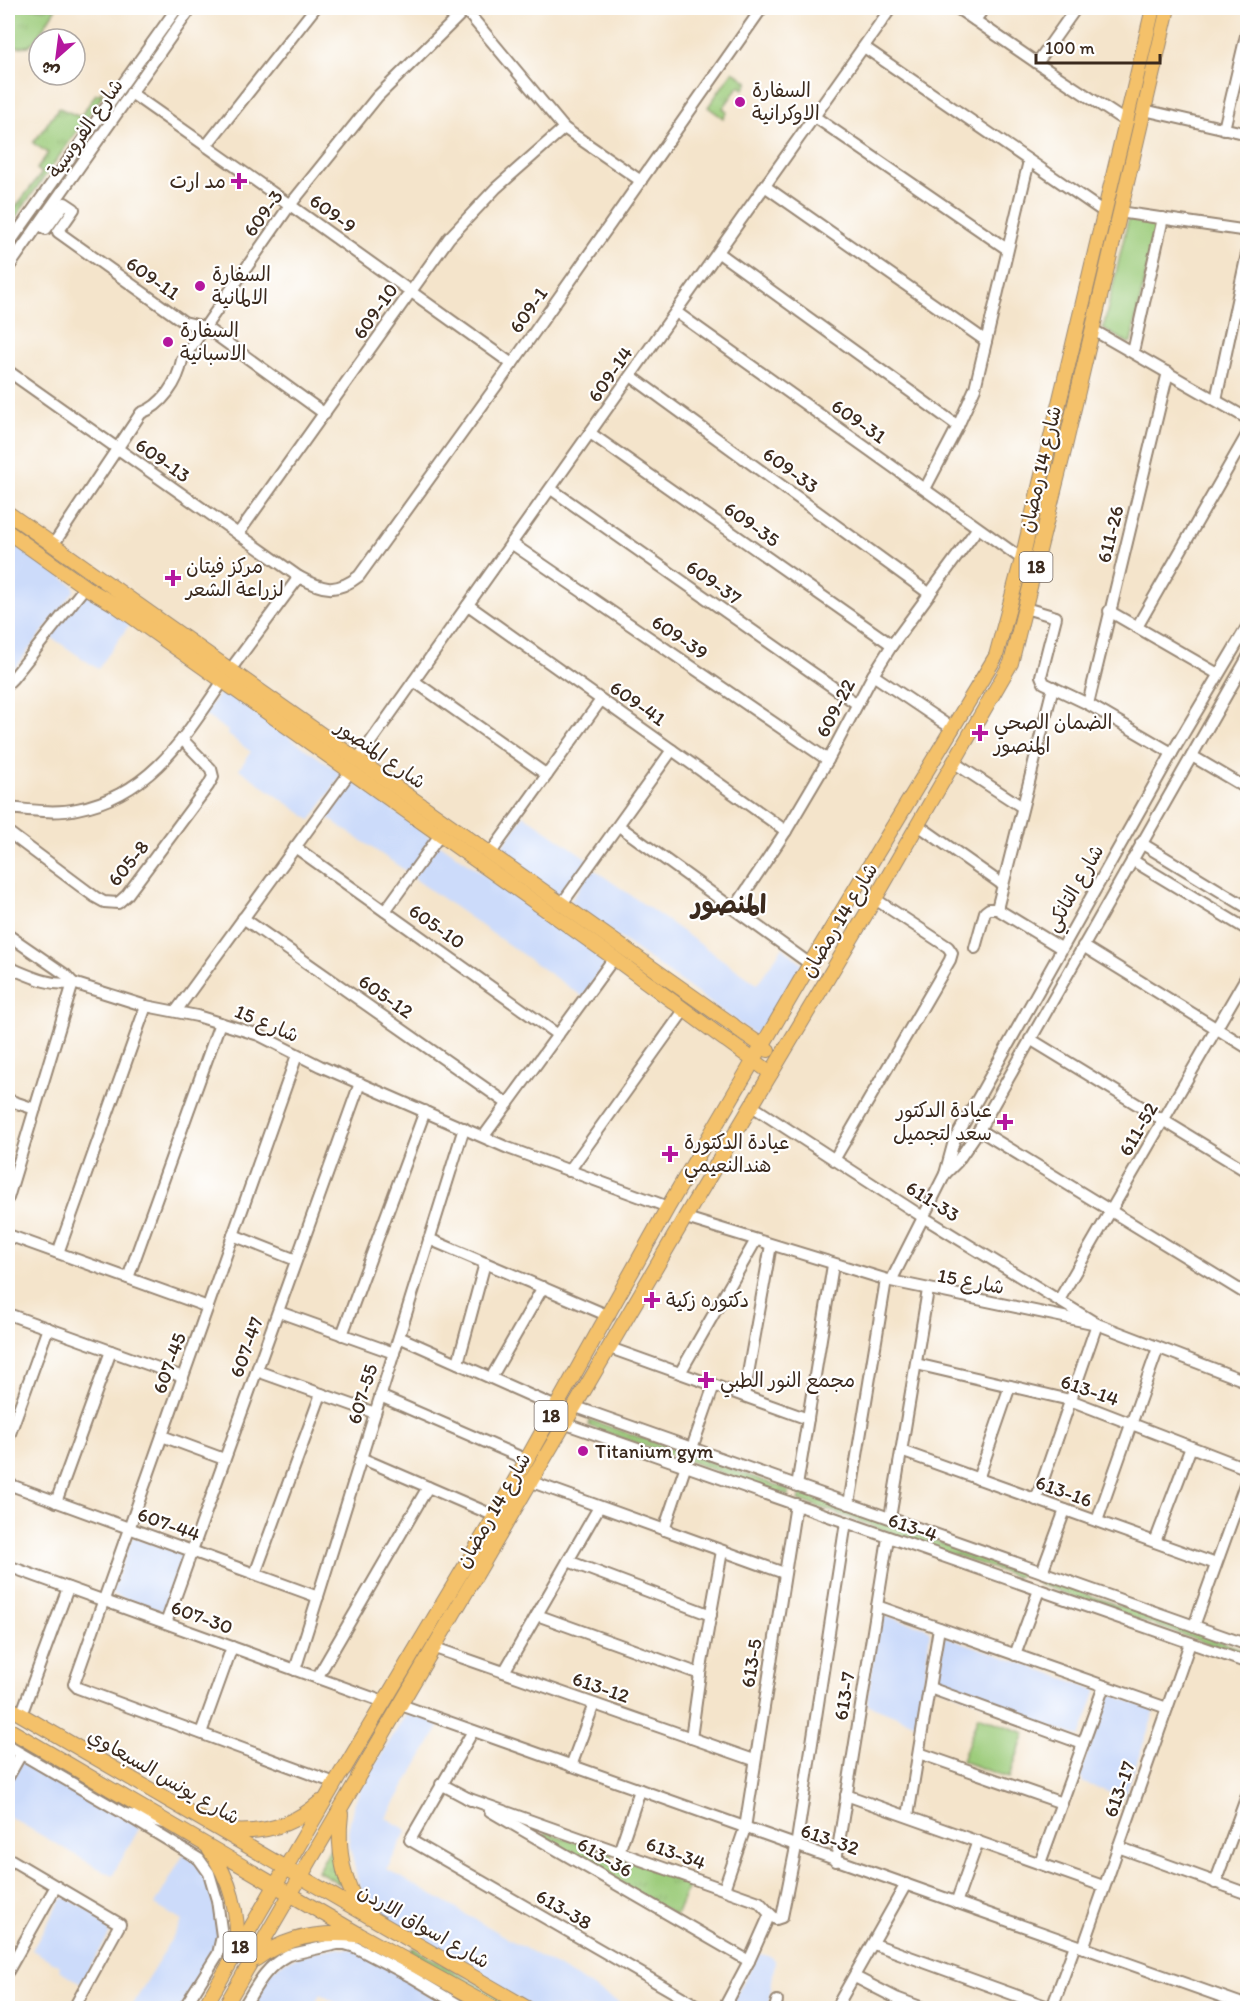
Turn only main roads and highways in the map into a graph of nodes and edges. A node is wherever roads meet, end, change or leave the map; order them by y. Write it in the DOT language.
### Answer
graph roads {
  1 [pos="1153,8"];
  2 [pos="1168,8"];
  3 [pos="8,513"];
  4 [pos="8,532"];
  5 [pos="226,676"];
  6 [pos="353,766"];
  7 [pos="763,1046"];
  8 [pos="780,1058"];
  9 [pos="754,1061"];
  10 [pos="771,1073"];
  11 [pos="8,1707"];
  12 [pos="8,1729"];
  13 [pos="327,1797"];
  14 [pos="342,1806"];
  15 [pos="216,1829"];
  16 [pos="206,1845"];
  17 [pos="285,1869"];
  18 [pos="300,1878"];
  19 [pos="276,1886"];
  20 [pos="291,1895"];
  21 [pos="371,1918"];
  22 [pos="360,1935"];
  23 [pos="236,1953"];
  24 [pos="252,1962"];
  25 [pos="204,2008"];
  26 [pos="224,2008"];
  27 [pos="493,2008"];
  28 [pos="527,2008"];
  1 -- 7 [label="main road, شارع 14 رمضان / 18"];
  2 -- 8 [label="main road, شارع 14 رمضان / 18"];
  3 -- 5 [label="main road, شارع المنصور"];
  4 -- 5 [label="main road, شارع المنصور"];
  5 -- 6 [label="main road, شارع المنصور"];
  6 -- 7 [label="main road, شارع المنصور"];
  6 -- 9 [label="main road, شارع المنصور"];
  7 -- 8 [label="main road, شارع المنصور"];
  7 -- 9 [label="main road, شارع 14 رمضان / 18"];
  8 -- 10 [label="main road, شارع 14 رمضان / 18"];
  9 -- 10 [label="main road, شارع المنصور"];
  9 -- 13 [label="main road, شارع 14 رمضان / 18"];
  10 -- 14 [label="main road, شارع 14 رمضان / 18"];
  11 -- 15 [label="main road, شارع يونس السبعاوي"];
  12 -- 16 [label="main road, شارع يونس السبعاوي"];
  13 -- 15 [label="main road"];
  13 -- 17 [label="main road, شارع 14 رمضان / 18"];
  14 -- 18 [label="main road, شارع 14 رمضان / 18"];
  14 -- 21 [label="main road"];
  15 -- 17 [label="main road, شارع يونس السبعاوي"];
  16 -- 19 [label="main road, شارع يونس السبعاوي"];
  16 -- 23 [label="main road"];
  17 -- 18 [label="main road, شارع يونس السبعاوي"];
  17 -- 19 [label="main road, شارع 14 رمضان / 18"];
  18 -- 20 [label="main road, شارع 14 رمضان / 18"];
  18 -- 21 [label="main road, شارع اسواق الاردن"];
  19 -- 20 [label="main road, شارع يونس السبعاوي"];
  19 -- 23 [label="main road, شارع 14 رمضان / 18"];
  20 -- 22 [label="main road, شارع اسواق الاردن"];
  20 -- 24 [label="main road, شارع 14 رمضان / 18"];
  21 -- 28 [label="main road, شارع اسواق الاردن"];
  22 -- 24 [label="main road"];
  22 -- 27 [label="main road, شارع اسواق الاردن"];
  23 -- 25 [label="main road, شارع 14 رمضان / 18"];
  24 -- 26 [label="main road, شارع 14 رمضان / 18"];
}
